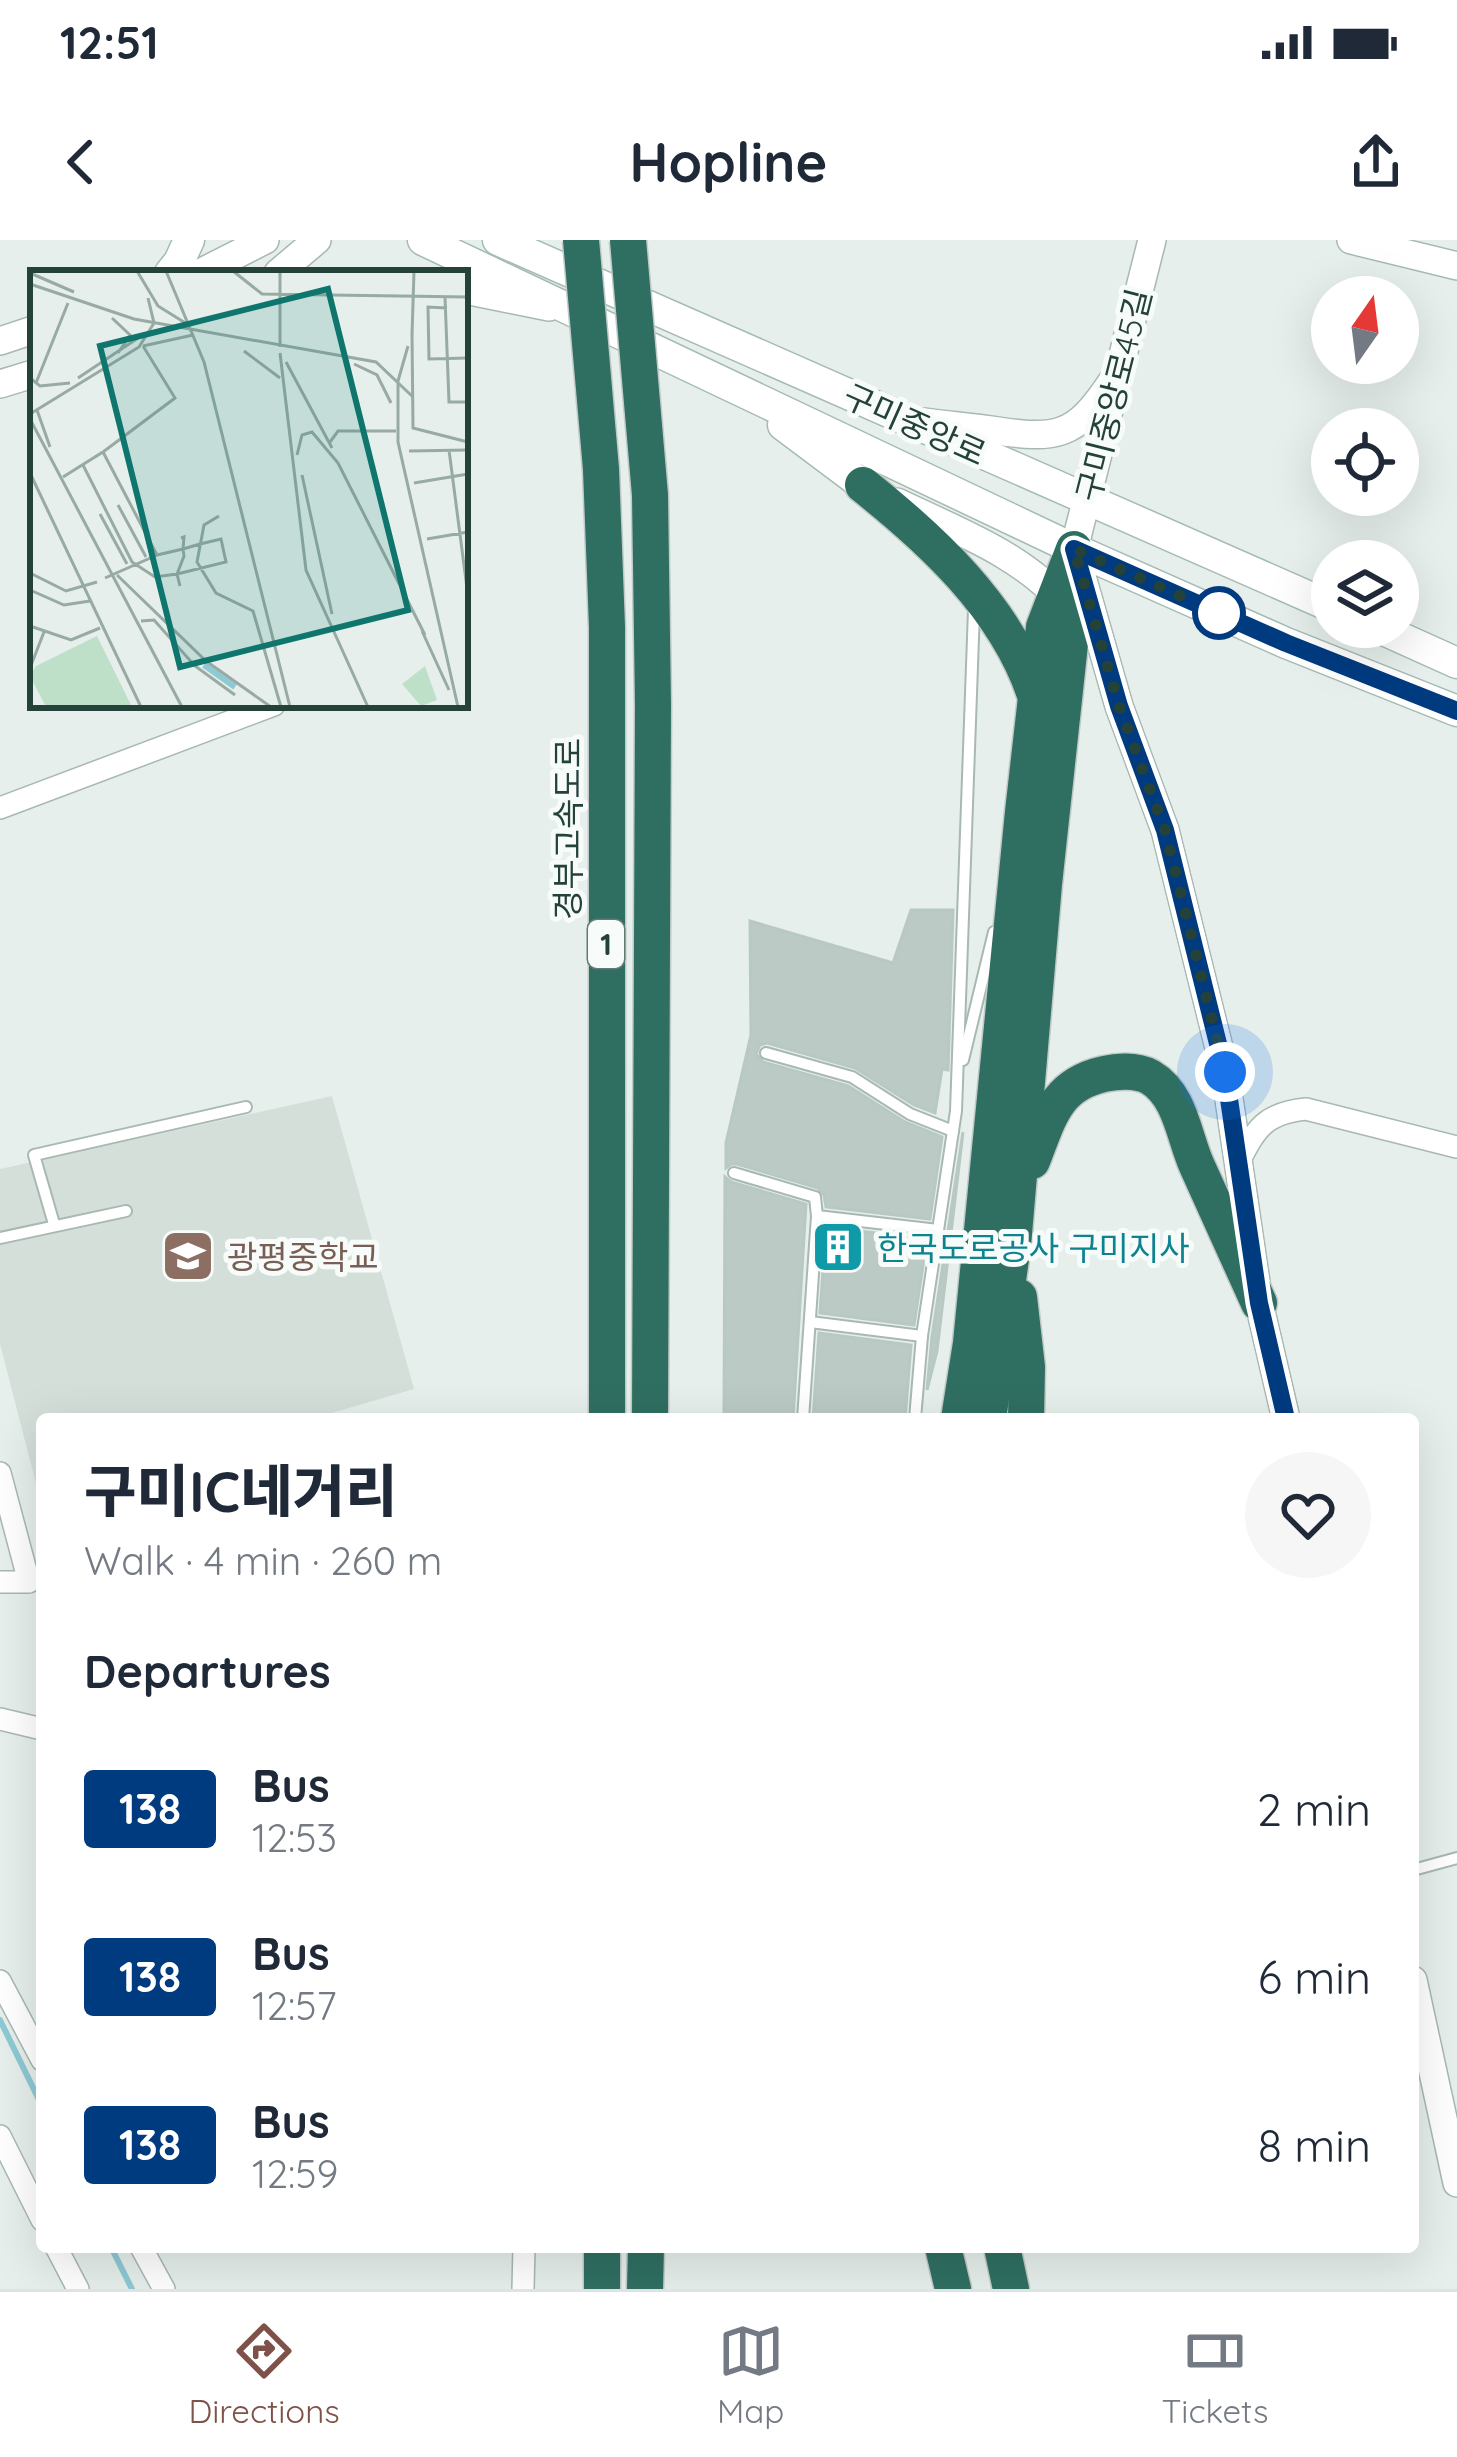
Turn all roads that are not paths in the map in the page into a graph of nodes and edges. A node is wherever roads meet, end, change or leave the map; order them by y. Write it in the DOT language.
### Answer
graph roads {
  1 [pos="189,240"];
  2 [pos="265,240"];
  3 [pos="317,240"];
  4 [pos="423,240"];
  5 [pos="498,240"];
  6 [pos="562,240"];
  7 [pos="581,240"];
  8 [pos="628,240"];
  9 [pos="1152,240"];
  10 [pos="1351,240"];
  11 [pos="1457,266"];
  12 [pos="172,270"];
  13 [pos="206,270"];
  14 [pos="282,270"];
  15 [pos="468,291"];
  16 [pos="652,308"];
  17 [pos="577,313"];
  18 [pos="30,331"];
  19 [pos="0,340"];
  20 [pos="1122,366"];
  21 [pos="30,375"];
  22 [pos="0,384"];
  23 [pos="735,388"];
  24 [pos="905,419"];
  25 [pos="862,485"];
  26 [pos="1087,499"];
  27 [pos="1074,549"];
  28 [pos="974,592"];
  29 [pos="1311,598"];
  30 [pos="1064,606"];
  31 [pos="1419,645"];
  32 [pos="1457,662"];
  33 [pos="1036,699"];
  34 [pos="1119,706"];
  35 [pos="266,708"];
  36 [pos="1457,711"];
  37 [pos="0,808"];
  38 [pos="1023,812"];
  39 [pos="1001,904"];
  40 [pos="996,927"];
  41 [pos="766,1053"];
  42 [pos="957,1083"];
  43 [pos="246,1107"];
  44 [pos="953,1131"];
  45 [pos="1457,1148"];
  46 [pos="1238,1163"];
  47 [pos="734,1173"];
  48 [pos="1017,1198"];
  49 [pos="126,1211"];
  50 [pos="817,1216"];
  51 [pos="54,1224"];
  52 [pos="938,1230"];
  53 [pos="0,1238"];
  54 [pos="1013,1245"];
  55 [pos="1259,1303"];
  56 [pos="810,1322"];
  57 [pos="922,1336"];
  58 [pos="607,1413"];
  59 [pos="650,1413"];
  60 [pos="803,1413"];
  61 [pos="916,1413"];
  62 [pos="960,1413"];
  63 [pos="989,1413"];
  64 [pos="1025,1413"];
  65 [pos="1285,1413"];
  66 [pos="0,1473"];
  67 [pos="0,1582"];
  68 [pos="36,1582"];
  69 [pos="4,1725"];
  70 [pos="36,1728"];
  71 [pos="1457,1858"];
  72 [pos="1419,1868"];
  73 [pos="0,1981"];
  74 [pos="1419,2008"];
  75 [pos="36,2049"];
  76 [pos="0,2137"];
  77 [pos="1457,2182"];
  78 [pos="36,2208"];
  79 [pos="59,2253"];
  80 [pos="144,2253"];
  81 [pos="524,2253"];
  82 [pos="602,2253"];
  83 [pos="646,2253"];
  84 [pos="944,2253"];
  85 [pos="1003,2253"];
  86 [pos="78,2289"];
  87 [pos="164,2289"];
  88 [pos="523,2289"];
  89 [pos="602,2289"];
  90 [pos="645,2289"];
  91 [pos="953,2289"];
  92 [pos="1011,2289"];
  1 -- 12 [label="main road"];
  2 -- 13 [label="street"];
  3 -- 14 [label="street"];
  4 -- 17 [label="main road, 구미중앙로"];
  5 -- 16 [label="main road, 구미중앙로"];
  6 -- 16 [label="main road"];
  7 -- 58 [label="highway, 경부고속도로 / 1, bridge"];
  8 -- 59 [label="highway, 1, bridge"];
  9 -- 20 [label="street, 구미중앙로45길"];
  10 -- 11 [label="street"];
  15 -- 17 [label="street"];
  16 -- 24 [label="main road, 구미중앙로"];
  17 -- 23 [label="main road, 구미중앙로"];
  18 -- 19 [label="street"];
  20 -- 24 [label="street"];
  20 -- 26 [label="street, 구미중앙로45길"];
  21 -- 22 [label="street"];
  23 -- 25 [label="main road"];
  23 -- 27 [label="main road, 구미중앙로"];
  24 -- 26 [label="main road, 구미중앙로"];
  25 -- 28 [label="highway"];
  25 -- 30 [label="street"];
  26 -- 27 [label="street, 구미중앙로45길"];
  26 -- 29 [label="main road, 구미중앙로"];
  27 -- 30 [label="highway"];
  27 -- 34 [label="street"];
  27 -- 36 [label="main road, 구미중앙로"];
  28 -- 33 [label="highway"];
  28 -- 42 [label="lane"];
  30 -- 33 [label="highway"];
  30 -- 34 [label="street"];
  30 -- 48 [label="highway"];
  31 -- 32 [label="main road"];
  33 -- 38 [label="highway"];
  34 -- 46 [label="street"];
  35 -- 37 [label="street"];
  38 -- 39 [label="lane"];
  38 -- 62 [label="highway"];
  40 -- 42 [label="lane"];
  41 -- 44 [label="lane"];
  42 -- 44 [label="lane"];
  43 -- 51 [label="lane"];
  44 -- 52 [label="lane"];
  45 -- 46 [label="street"];
  46 -- 55 [label="street"];
  47 -- 50 [label="lane"];
  48 -- 54 [label="highway"];
  48 -- 55 [label="highway"];
  49 -- 51 [label="lane"];
  50 -- 52 [label="lane"];
  50 -- 56 [label="lane"];
  51 -- 53 [label="lane"];
  52 -- 57 [label="lane"];
  54 -- 63 [label="highway"];
  54 -- 64 [label="highway"];
  55 -- 65 [label="street"];
  56 -- 57 [label="lane"];
  56 -- 60 [label="lane"];
  57 -- 61 [label="lane"];
  66 -- 68 [label="street"];
  67 -- 68 [label="street"];
  69 -- 70 [label="street"];
  71 -- 72 [label="lane"];
  73 -- 75 [label="street"];
  74 -- 77 [label="street"];
  76 -- 78 [label="street"];
  79 -- 86 [label="street"];
  80 -- 87 [label="street"];
  81 -- 88 [label="street"];
  82 -- 89 [label="highway"];
  83 -- 90 [label="highway"];
  84 -- 91 [label="highway"];
  85 -- 92 [label="highway"];
}
